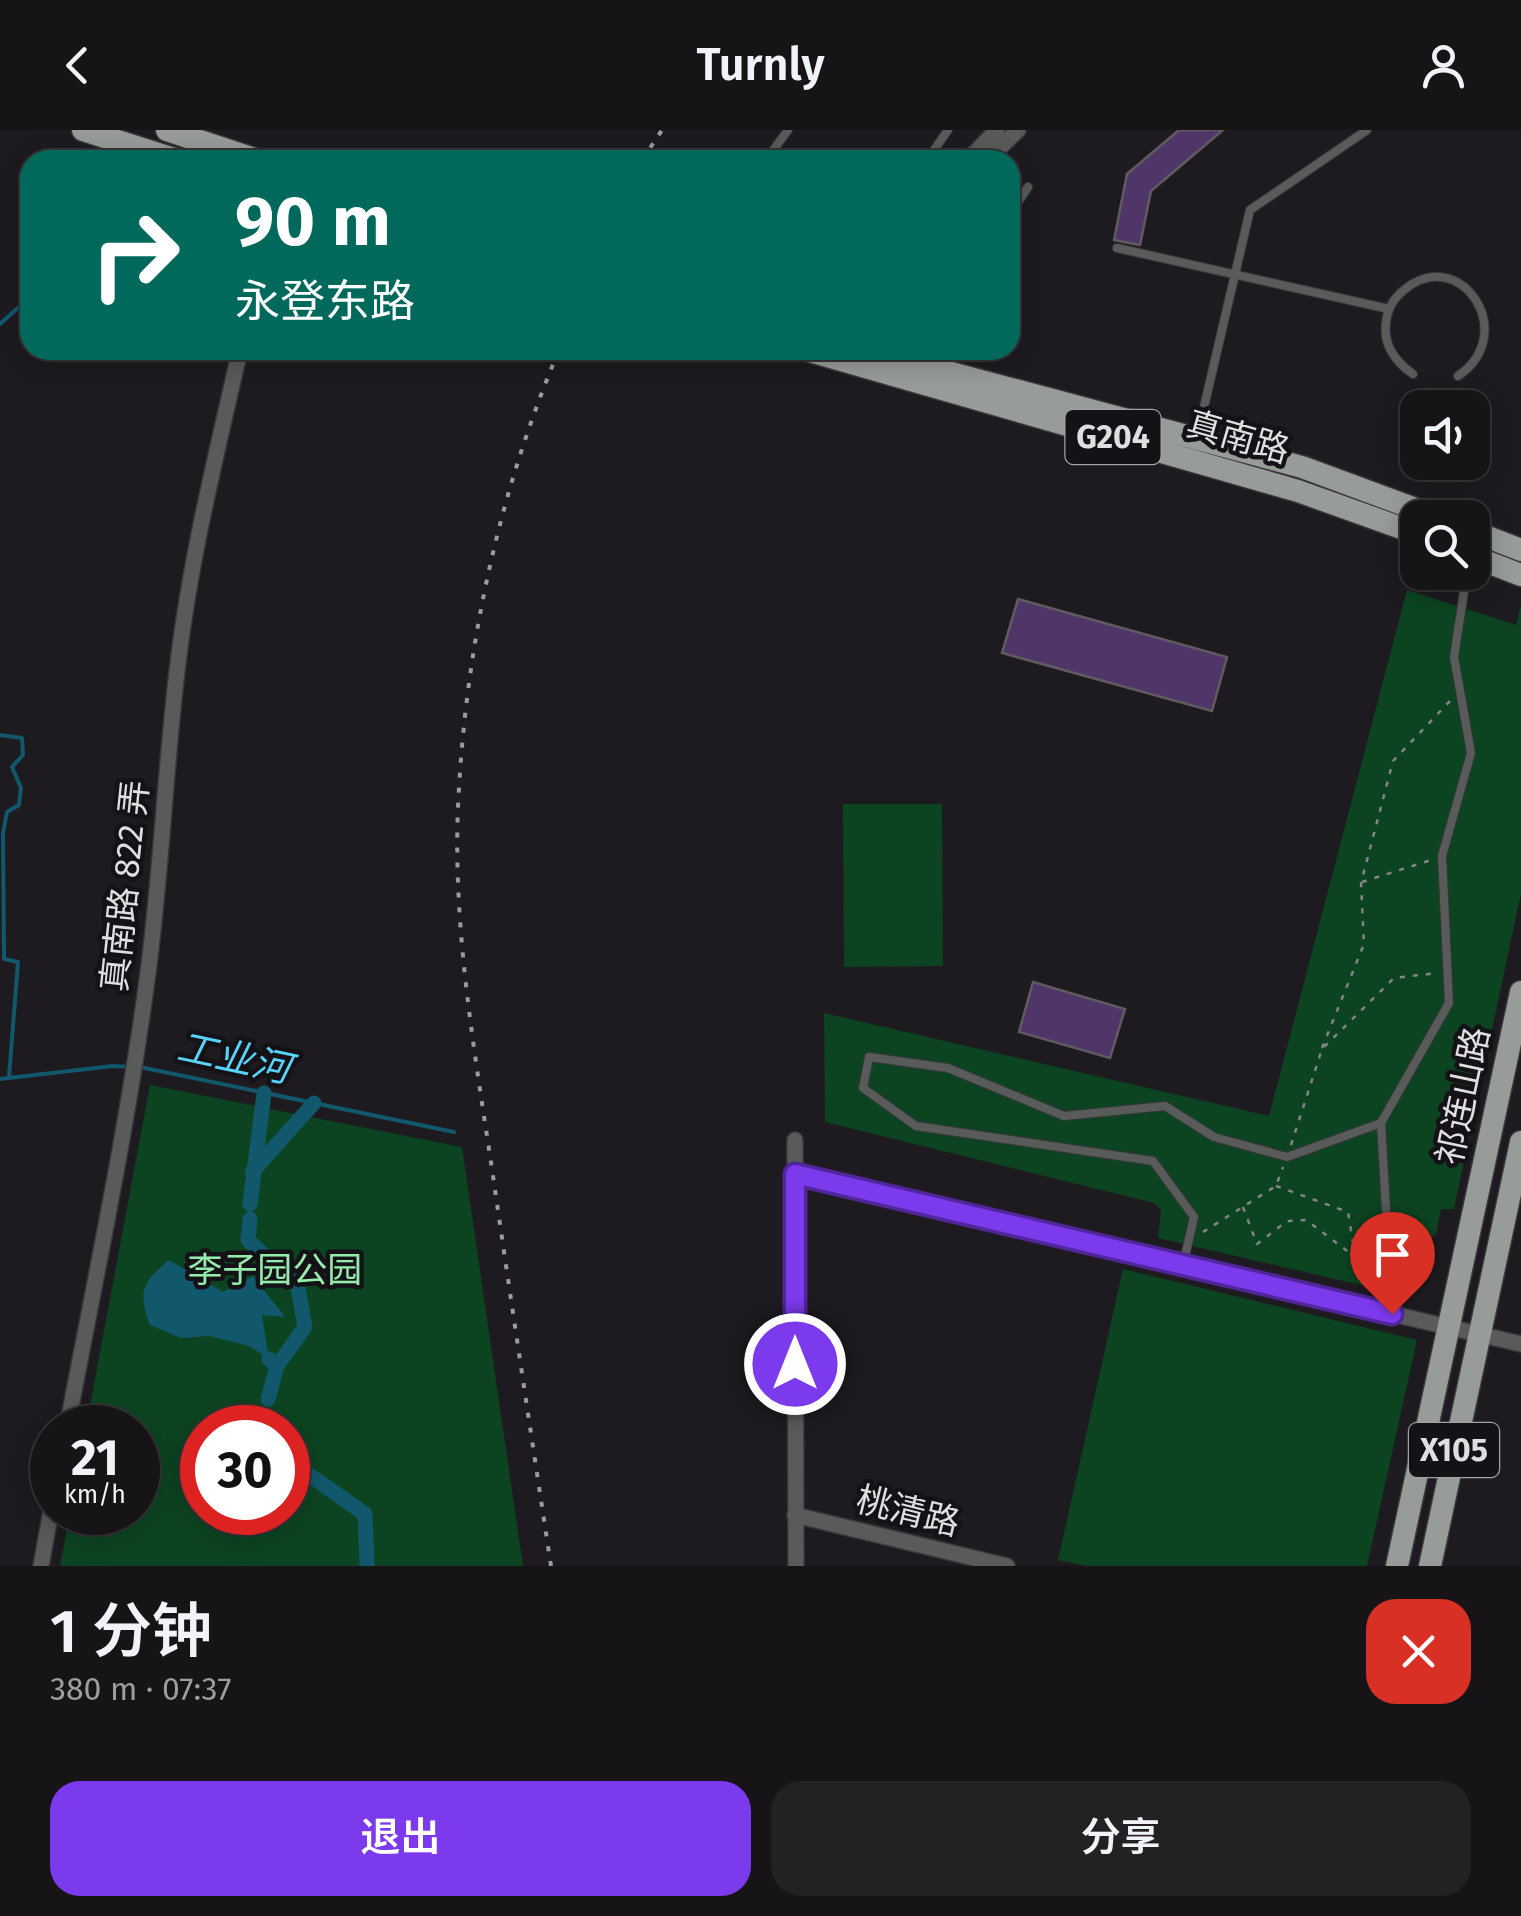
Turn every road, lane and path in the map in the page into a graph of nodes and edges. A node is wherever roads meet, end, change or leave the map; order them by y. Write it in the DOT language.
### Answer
graph roads {
  1 [pos="83,130"];
  2 [pos="167,130"];
  3 [pos="997,130"];
  4 [pos="1017,130"];
  5 [pos="1368,130"];
  6 [pos="146,150"];
  7 [pos="226,150"];
  8 [pos="978,150"];
  9 [pos="998,150"];
  10 [pos="1028,187"];
  11 [pos="1020,199"];
  12 [pos="1117,248"];
  13 [pos="1234,274"];
  14 [pos="1389,309"];
  15 [pos="238,360"];
  16 [pos="911,363"];
  17 [pos="1413,374"];
  18 [pos="1458,376"];
  19 [pos="1197,437"];
  20 [pos="1400,503"];
  21 [pos="1400,528"];
  22 [pos="1490,538"];
  23 [pos="1521,550"];
  24 [pos="1490,563"];
  25 [pos="1521,575"];
  26 [pos="1464,590"];
  27 [pos="1460,690"];
  28 [pos="1442,856"];
  29 [pos="1361,883"];
  30 [pos="1446,972"];
  31 [pos="1521,992"];
  32 [pos="1322,1049"];
  33 [pos="1381,1122"];
  34 [pos="794,1140"];
  35 [pos="1521,1142"];
  36 [pos="1287,1156"];
  37 [pos="795,1174"];
  38 [pos="1276,1186"];
  39 [pos="1243,1207"];
  40 [pos="1188,1240"];
  41 [pos="1356,1257"];
  42 [pos="1183,1265"];
  43 [pos="1390,1282"];
  44 [pos="1392,1314"];
  45 [pos="1450,1327"];
  46 [pos="1478,1334"];
  47 [pos="1521,1344"];
  48 [pos="71,1405"];
  49 [pos="796,1515"];
  50 [pos="47,1535"];
  51 [pos="41,1566"];
  52 [pos="796,1566"];
  53 [pos="1007,1566"];
  54 [pos="1397,1566"];
  55 [pos="1430,1566"];
  1 -- 6 [label="main road"];
  2 -- 7 [label="main road"];
  3 -- 8 [label="street"];
  4 -- 9 [label="street"];
  5 -- 13 [label="lane"];
  10 -- 11 [label="lane"];
  12 -- 13 [label="lane"];
  13 -- 14 [label="lane"];
  13 -- 19 [label="lane"];
  14 -- 17 [label="lane"];
  14 -- 18 [label="lane"];
  15 -- 48 [label="street, 真南路 822 弄"];
  16 -- 19 [label="main road, 真南路 / G204"];
  16 -- 21 [label="main road, 真南路 / G204"];
  19 -- 20 [label="main road, 真南路 / G204"];
  22 -- 23 [label="main road"];
  24 -- 25 [label="main road"];
  26 -- 27 [label="lane"];
  27 -- 28 [label="lane"];
  27 -- 29 [label="path"];
  28 -- 29 [label="path"];
  28 -- 30 [label="lane"];
  29 -- 32 [label="path"];
  30 -- 32 [label="path"];
  30 -- 33 [label="lane"];
  31 -- 45 [label="main road, 祁连山路 / X105"];
  32 -- 36 [label="path"];
  33 -- 36 [label="lane"];
  33 -- 43 [label="lane"];
  34 -- 37 [label="street"];
  35 -- 46 [label="main road, 祁连山路 / X105"];
  36 -- 38 [label="path"];
  36 -- 40 [label="lane"];
  37 -- 42 [label="street"];
  37 -- 49 [label="street"];
  38 -- 39 [label="path"];
  38 -- 41 [label="path"];
  39 -- 40 [label="path"];
  39 -- 41 [label="path"];
  40 -- 42 [label="lane"];
  41 -- 43 [label="path"];
  42 -- 44 [label="street"];
  43 -- 44 [label="lane"];
  44 -- 45 [label="street"];
  45 -- 46 [label="street"];
  45 -- 54 [label="main road, 祁连山路 / X105"];
  46 -- 47 [label="street"];
  46 -- 55 [label="main road, 祁连山路 / X105"];
  49 -- 52 [label="street"];
  49 -- 53 [label="street, 桃清路"];
  50 -- 51 [label="street"];
}
